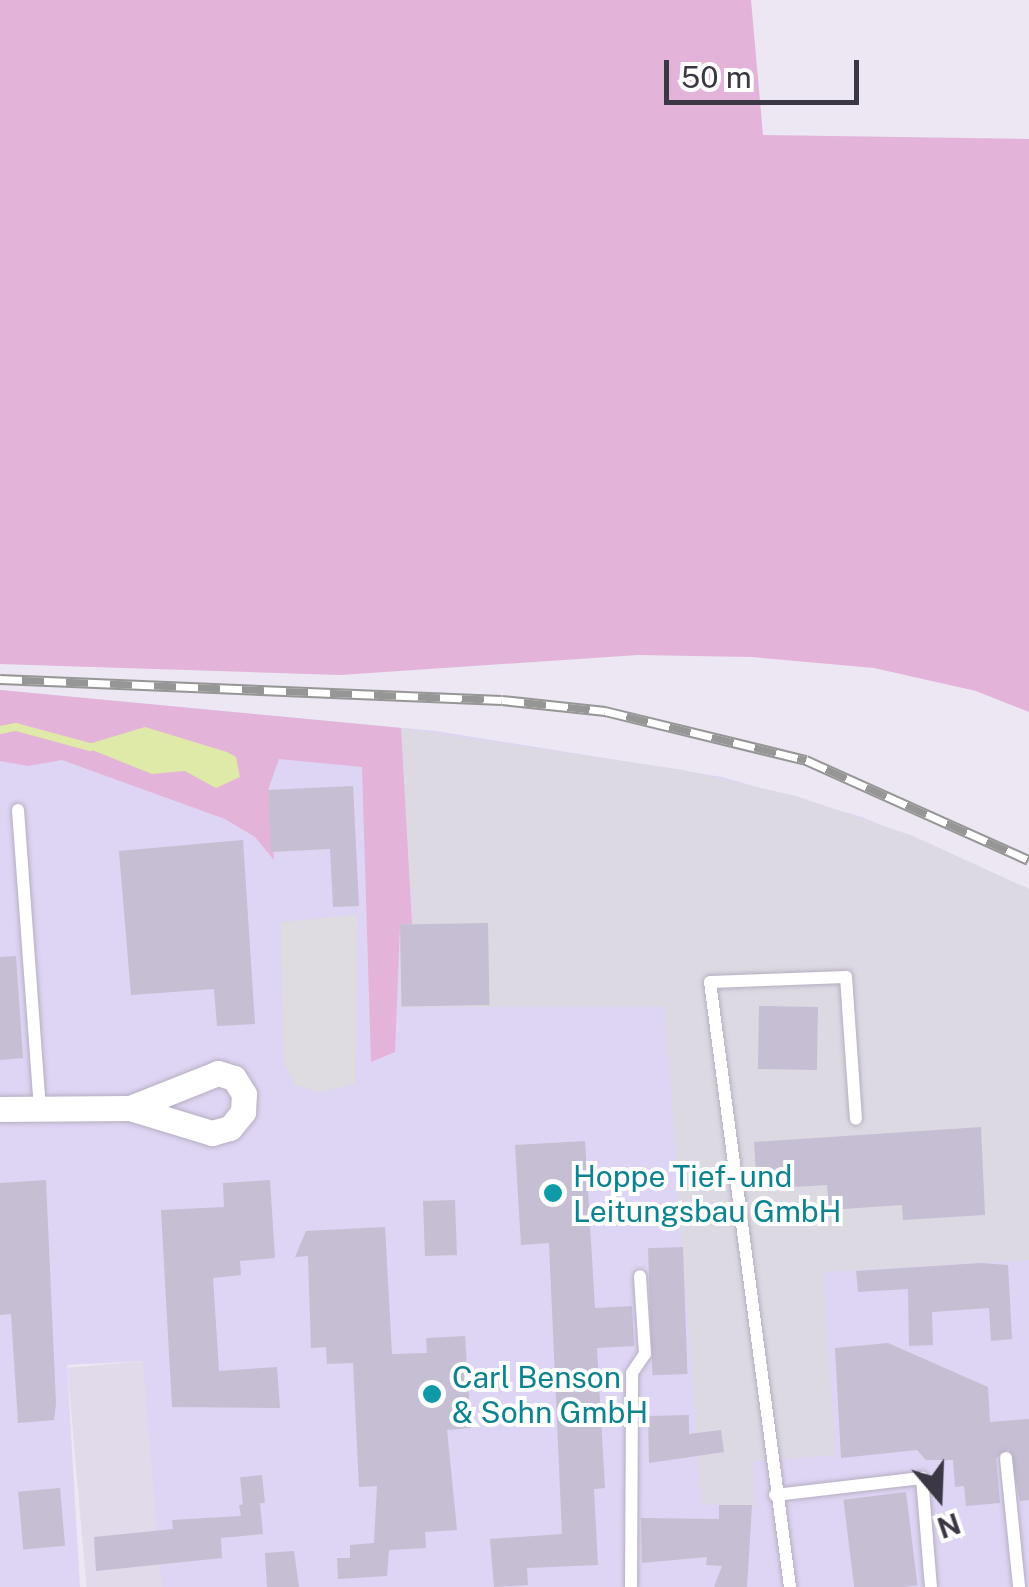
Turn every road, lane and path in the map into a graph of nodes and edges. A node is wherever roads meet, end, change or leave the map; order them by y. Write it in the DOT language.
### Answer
graph roads {
  1 [pos="18,810"];
  2 [pos="0,1108"];
  3 [pos="40,1108"];
  4 [pos="130,1108"];
  5 [pos="856,1119"];
  6 [pos="640,1276"];
  7 [pos="1006,1458"];
  8 [pos="774,1495"];
  9 [pos="631,1587"];
  10 [pos="790,1587"];
  11 [pos="931,1587"];
  12 [pos="1019,1587"];
  1 -- 3 [label="lane"];
  2 -- 3 [label="street"];
  3 -- 4 [label="street"];
  5 -- 8 [label="lane"];
  6 -- 9 [label="lane"];
  7 -- 12 [label="lane"];
  8 -- 10 [label="lane"];
  8 -- 11 [label="lane"];
}
